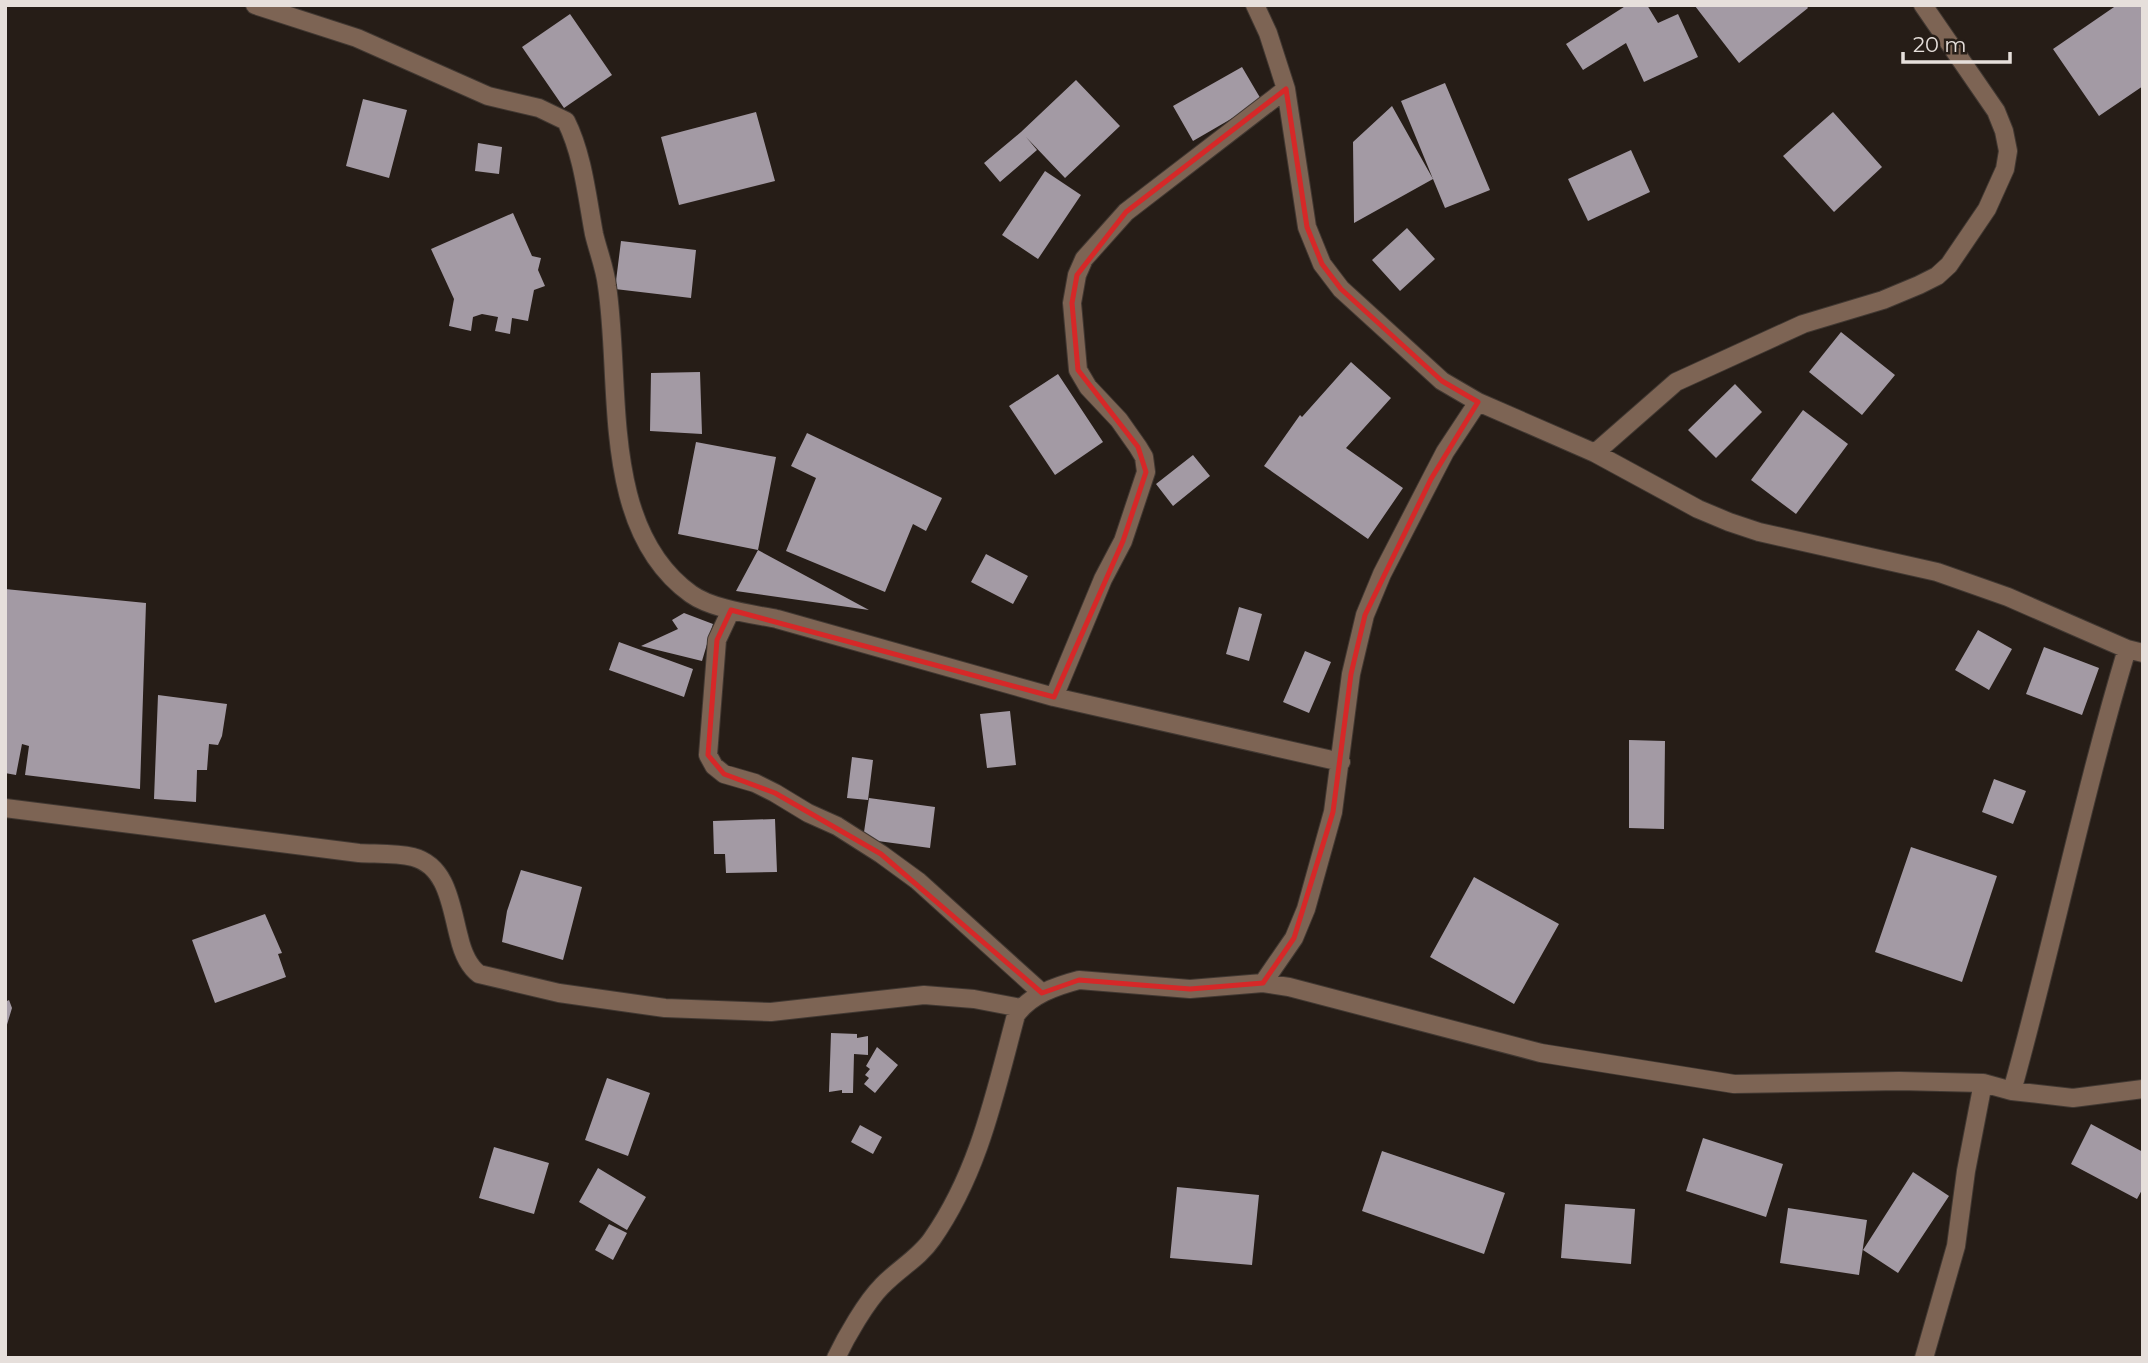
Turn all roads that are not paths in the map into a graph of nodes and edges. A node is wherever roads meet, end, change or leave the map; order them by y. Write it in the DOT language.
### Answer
graph roads {
  1 [pos="255,5"];
  2 [pos="1255,5"];
  3 [pos="1923,5"];
  4 [pos="1286,89"];
  5 [pos="1478,402"];
  6 [pos="1595,453"];
  7 [pos="731,610"];
  8 [pos="2135,651"];
  9 [pos="1054,697"];
  10 [pos="1341,762"];
  11 [pos="5,808"];
  12 [pos="1263,983"];
  13 [pos="1042,993"];
  14 [pos="1021,1008"];
  15 [pos="1983,1083"];
  16 [pos="2143,1089"];
  17 [pos="2012,1091"];
  18 [pos="836,1358"];
  19 [pos="1924,1358"];
  1 -- 7 [label="street"];
  2 -- 4 [label="street"];
  3 -- 6 [label="street"];
  4 -- 5 [label="street"];
  4 -- 9 [label="street"];
  5 -- 6 [label="street"];
  5 -- 10 [label="street"];
  6 -- 8 [label="street"];
  7 -- 9 [label="street"];
  7 -- 13 [label="street"];
  8 -- 17 [label="street"];
  9 -- 10 [label="street"];
  10 -- 12 [label="street"];
  11 -- 14 [label="street"];
  12 -- 13 [label="street"];
  12 -- 15 [label="street"];
  13 -- 14 [label="street"];
  14 -- 18 [label="street"];
  15 -- 17 [label="street"];
  15 -- 19 [label="street"];
  16 -- 17 [label="street"];
}
